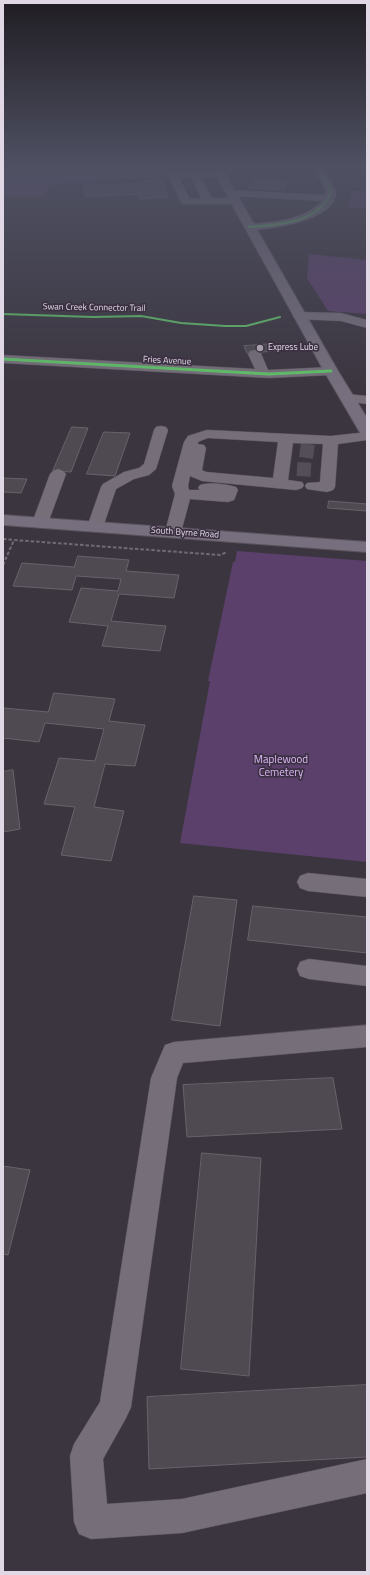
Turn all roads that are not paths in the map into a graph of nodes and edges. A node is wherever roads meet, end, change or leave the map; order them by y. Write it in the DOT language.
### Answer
graph roads {
  1 [pos="258,244"];
  2 [pos="299,316"];
  3 [pos="367,324"];
  4 [pos="255,354"];
  5 [pos="3,359"];
  6 [pos="331,371"];
  7 [pos="263,374"];
  8 [pos="347,398"];
  9 [pos="367,400"];
  10 [pos="363,416"];
  11 [pos="161,430"];
  12 [pos="367,431"];
  13 [pos="262,436"];
  14 [pos="367,436"];
  15 [pos="283,462"];
  16 [pos="58,474"];
  17 [pos="231,484"];
  18 [pos="181,490"];
  19 [pos="3,520"];
  20 [pos="40,523"];
  21 [pos="95,527"];
  22 [pos="173,532"];
  23 [pos="367,532"];
  24 [pos="338,544"];
  25 [pos="367,547"];
  26 [pos="308,882"];
  27 [pos="367,888"];
  28 [pos="309,969"];
  29 [pos="367,976"];
  30 [pos="367,1036"];
  31 [pos="367,1476"];
  1 -- 2 [label="main road"];
  2 -- 3 [label="street"];
  2 -- 6 [label="main road"];
  4 -- 7 [label="street"];
  5 -- 7 [label="street, Fries Avenue"];
  6 -- 7 [label="street, Fries Avenue"];
  6 -- 8 [label="main road"];
  8 -- 9 [label="street"];
  8 -- 10 [label="main road"];
  10 -- 12 [label="main road"];
  11 -- 21 [label="street"];
  13 -- 15 [label="street"];
  13 -- 17 [label="street"];
  13 -- 18 [label="street"];
  14 -- 15 [label="street"];
  15 -- 15 [label="street"];
  15 -- 17 [label="street"];
  16 -- 20 [label="street"];
  17 -- 18 [label="street"];
  18 -- 22 [label="street"];
  19 -- 20 [label="main road, South Byrne Road"];
  20 -- 21 [label="main road, South Byrne Road"];
  21 -- 22 [label="main road, South Byrne Road"];
  22 -- 24 [label="main road, South Byrne Road"];
  23 -- 24 [label="main road"];
  24 -- 25 [label="main road, South Byrne Road"];
  26 -- 27 [label="street"];
  28 -- 29 [label="street"];
  30 -- 31 [label="street"];
}
